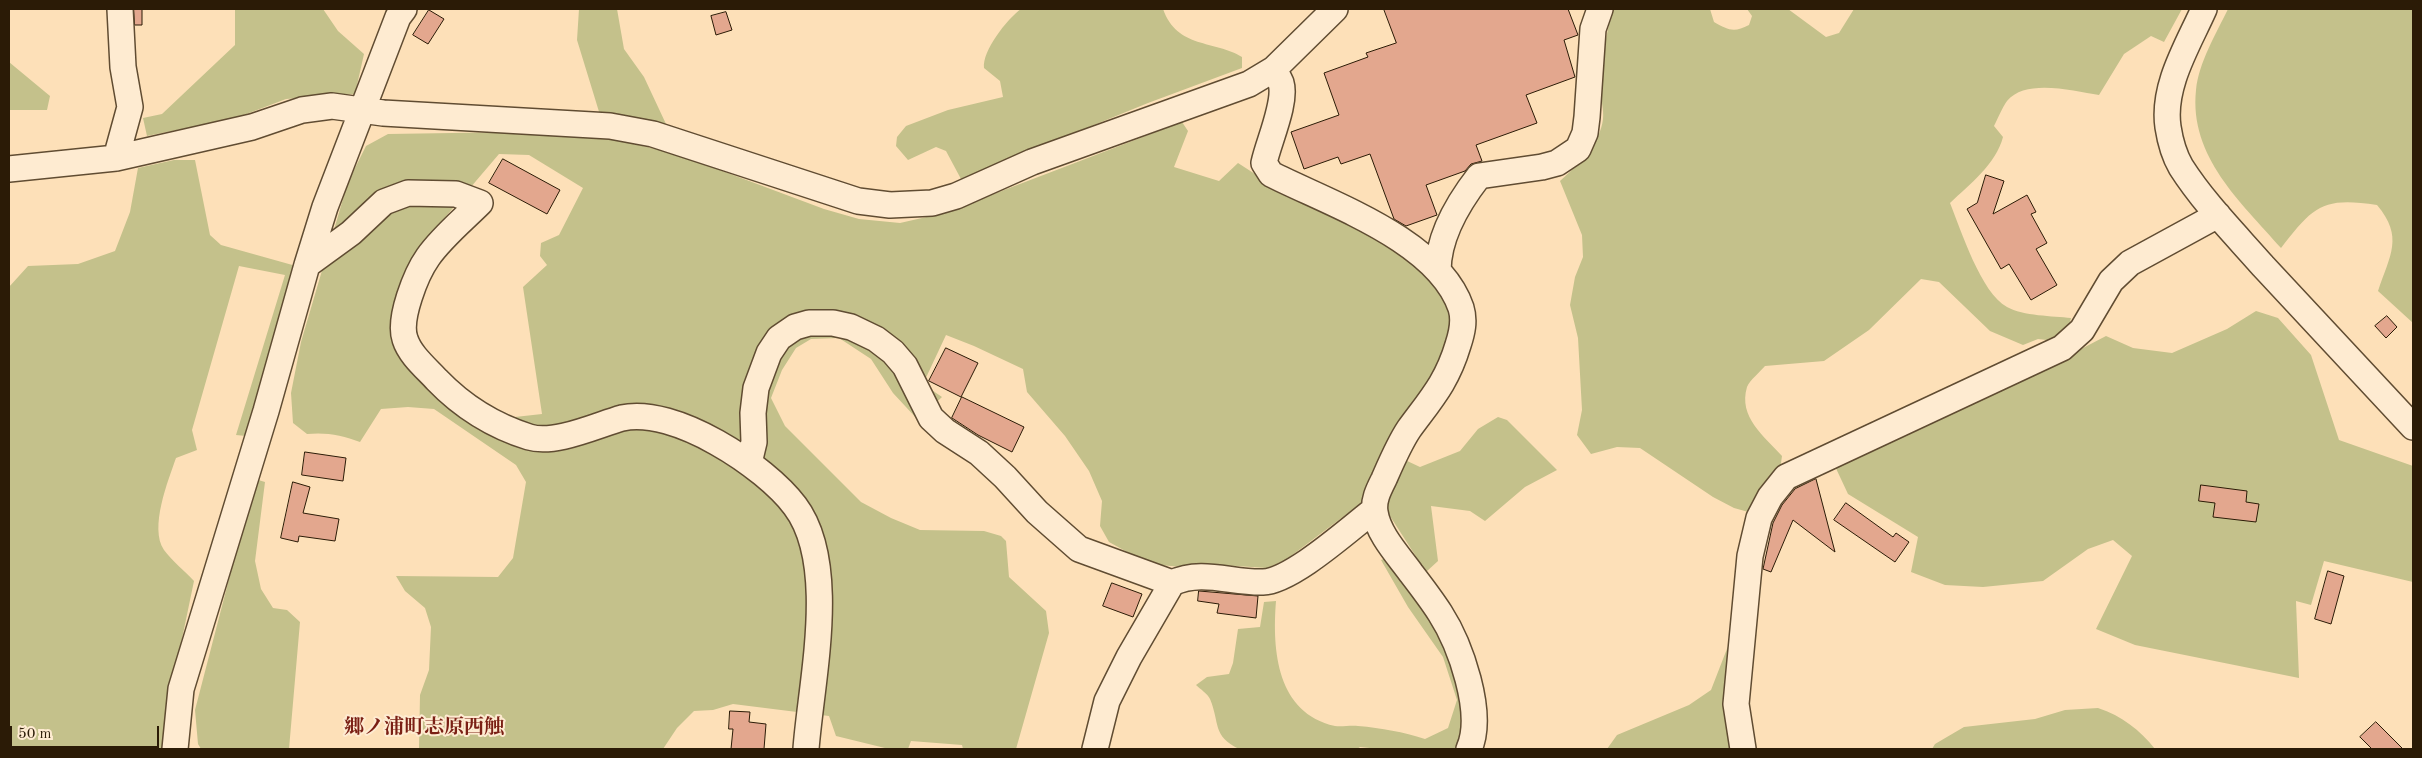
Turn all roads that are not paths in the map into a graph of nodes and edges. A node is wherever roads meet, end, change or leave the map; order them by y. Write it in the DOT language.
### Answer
graph roads {
  1 [pos="120,9"];
  2 [pos="404,9"];
  3 [pos="1600,9"];
  4 [pos="2204,9"];
  5 [pos="1331,11"];
  6 [pos="1274,69"];
  7 [pos="364,109"];
  8 [pos="116,158"];
  9 [pos="9,168"];
  10 [pos="2218,216"];
  11 [pos="307,265"];
  12 [pos="1438,270"];
  13 [pos="2413,427"];
  14 [pos="749,463"];
  15 [pos="1374,510"];
  16 [pos="1172,583"];
  17 [pos="175,749"];
  18 [pos="806,749"];
  19 [pos="1095,749"];
  20 [pos="1469,749"];
  21 [pos="1743,749"];
  1 -- 8 [label="street"];
  2 -- 7 [label="street"];
  3 -- 12 [label="street"];
  4 -- 10 [label="street"];
  5 -- 6 [label="street"];
  6 -- 7 [label="street"];
  6 -- 12 [label="street"];
  7 -- 8 [label="street"];
  7 -- 11 [label="street"];
  8 -- 9 [label="street"];
  10 -- 13 [label="street"];
  10 -- 21 [label="street"];
  11 -- 14 [label="street"];
  11 -- 17 [label="street"];
  12 -- 15 [label="street"];
  14 -- 16 [label="street"];
  14 -- 18 [label="street"];
  15 -- 16 [label="street"];
  15 -- 20 [label="street"];
  16 -- 19 [label="street"];
}
